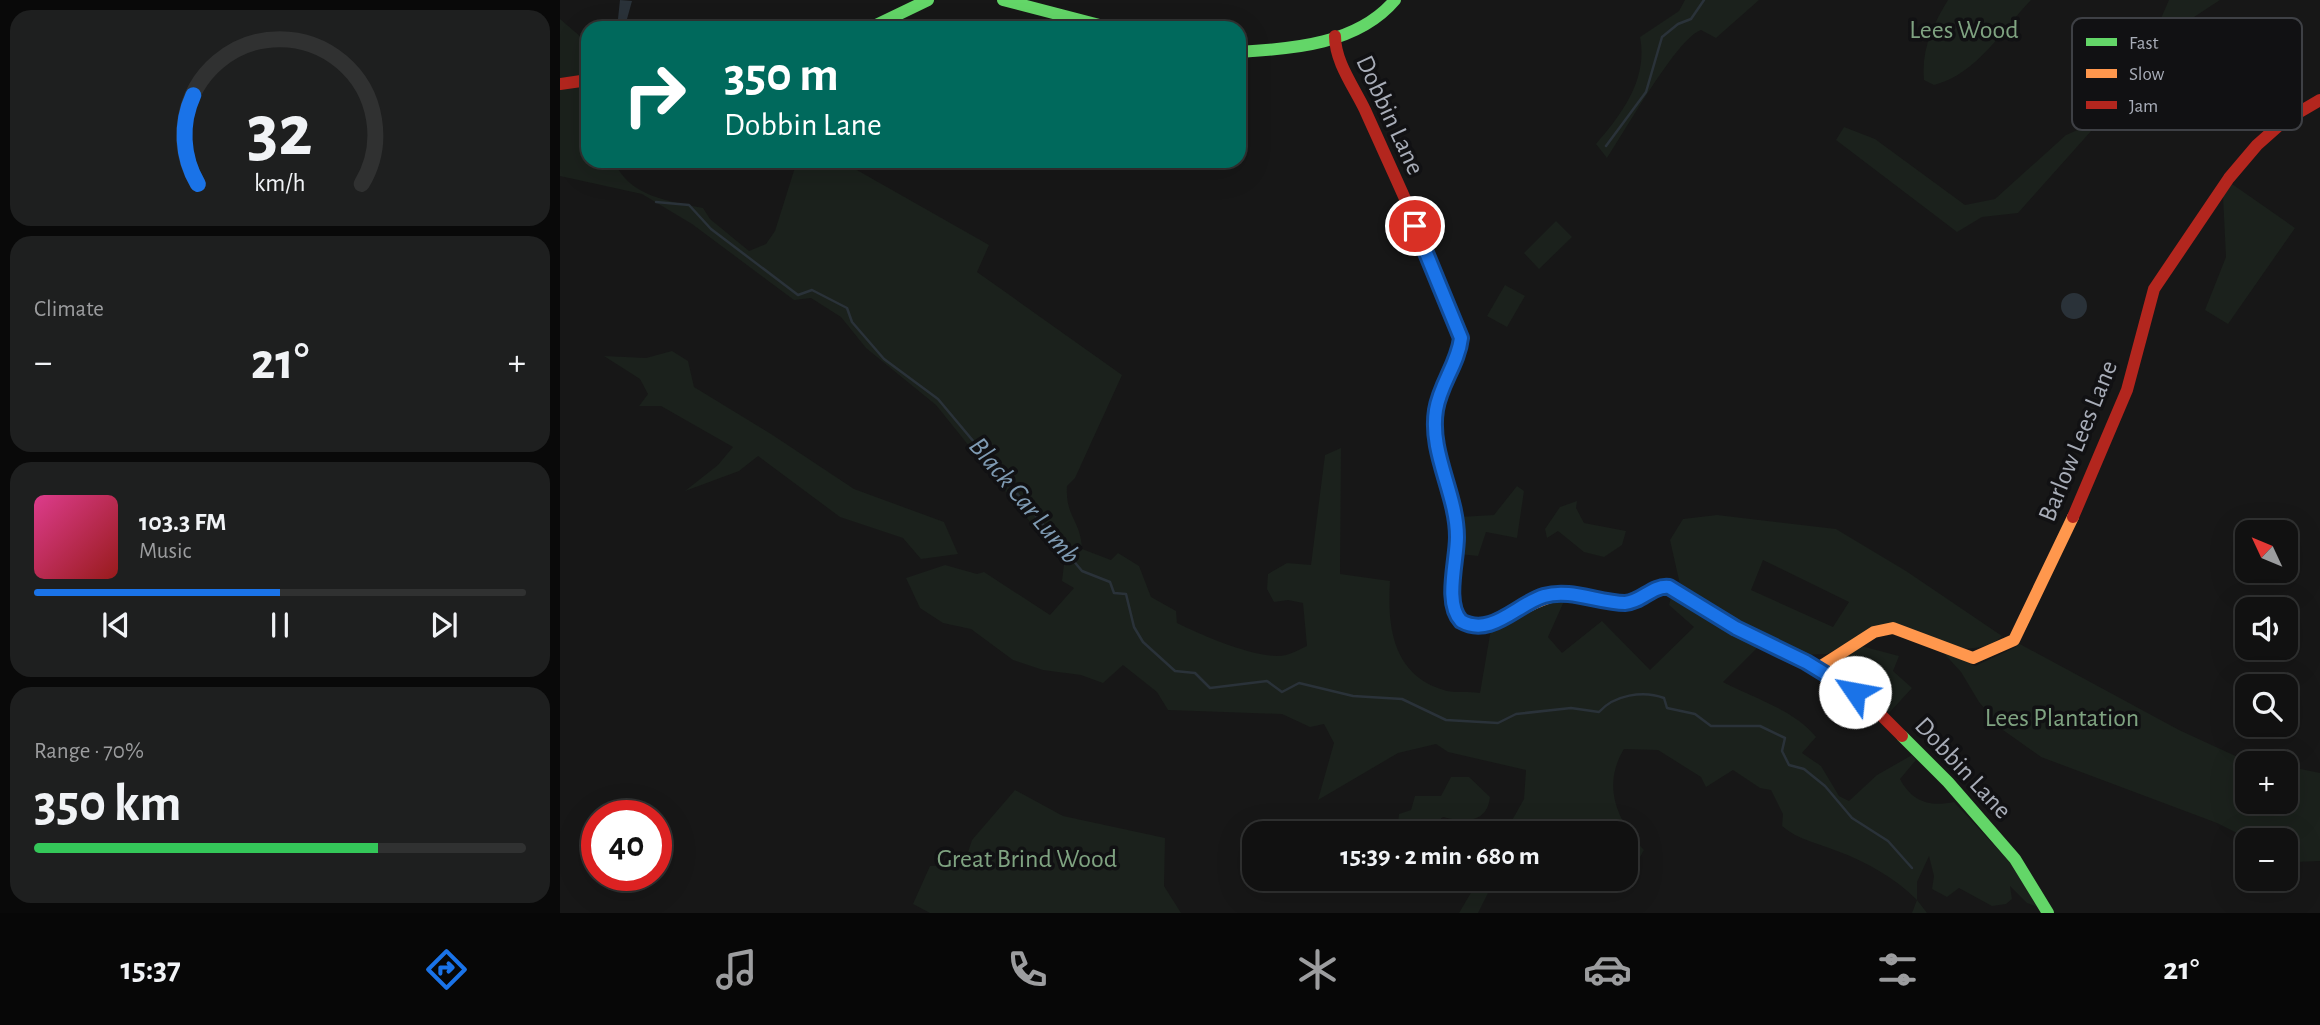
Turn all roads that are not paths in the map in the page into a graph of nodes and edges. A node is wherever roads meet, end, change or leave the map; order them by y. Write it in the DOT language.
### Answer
graph roads {
  1 [pos="928,0"];
  2 [pos="1003,0"];
  3 [pos="1395,0"];
  4 [pos="884,21"];
  5 [pos="1084,21"];
  6 [pos="1335,36"];
  7 [pos="1314,41"];
  8 [pos="1246,51"];
  9 [pos="1335,51"];
  10 [pos="581,81"];
  11 [pos="560,84"];
  12 [pos="2320,100"];
  13 [pos="2302,110"];
  14 [pos="2274,130"];
  15 [pos="1818,668"];
  16 [pos="2048,913"];
  1 -- 4 [label="street"];
  2 -- 5 [label="street"];
  3 -- 6 [label="street"];
  6 -- 7 [label="street"];
  6 -- 9 [label="street, Dobbin Lane"];
  7 -- 8 [label="street"];
  7 -- 9 [label="street, Dobbin Lane"];
  9 -- 15 [label="street, Dobbin Lane"];
  10 -- 11 [label="street"];
  12 -- 13 [label="street, Barlow Lees Lane"];
  14 -- 15 [label="street, Barlow Lees Lane"];
  15 -- 16 [label="street, Dobbin Lane"];
}
